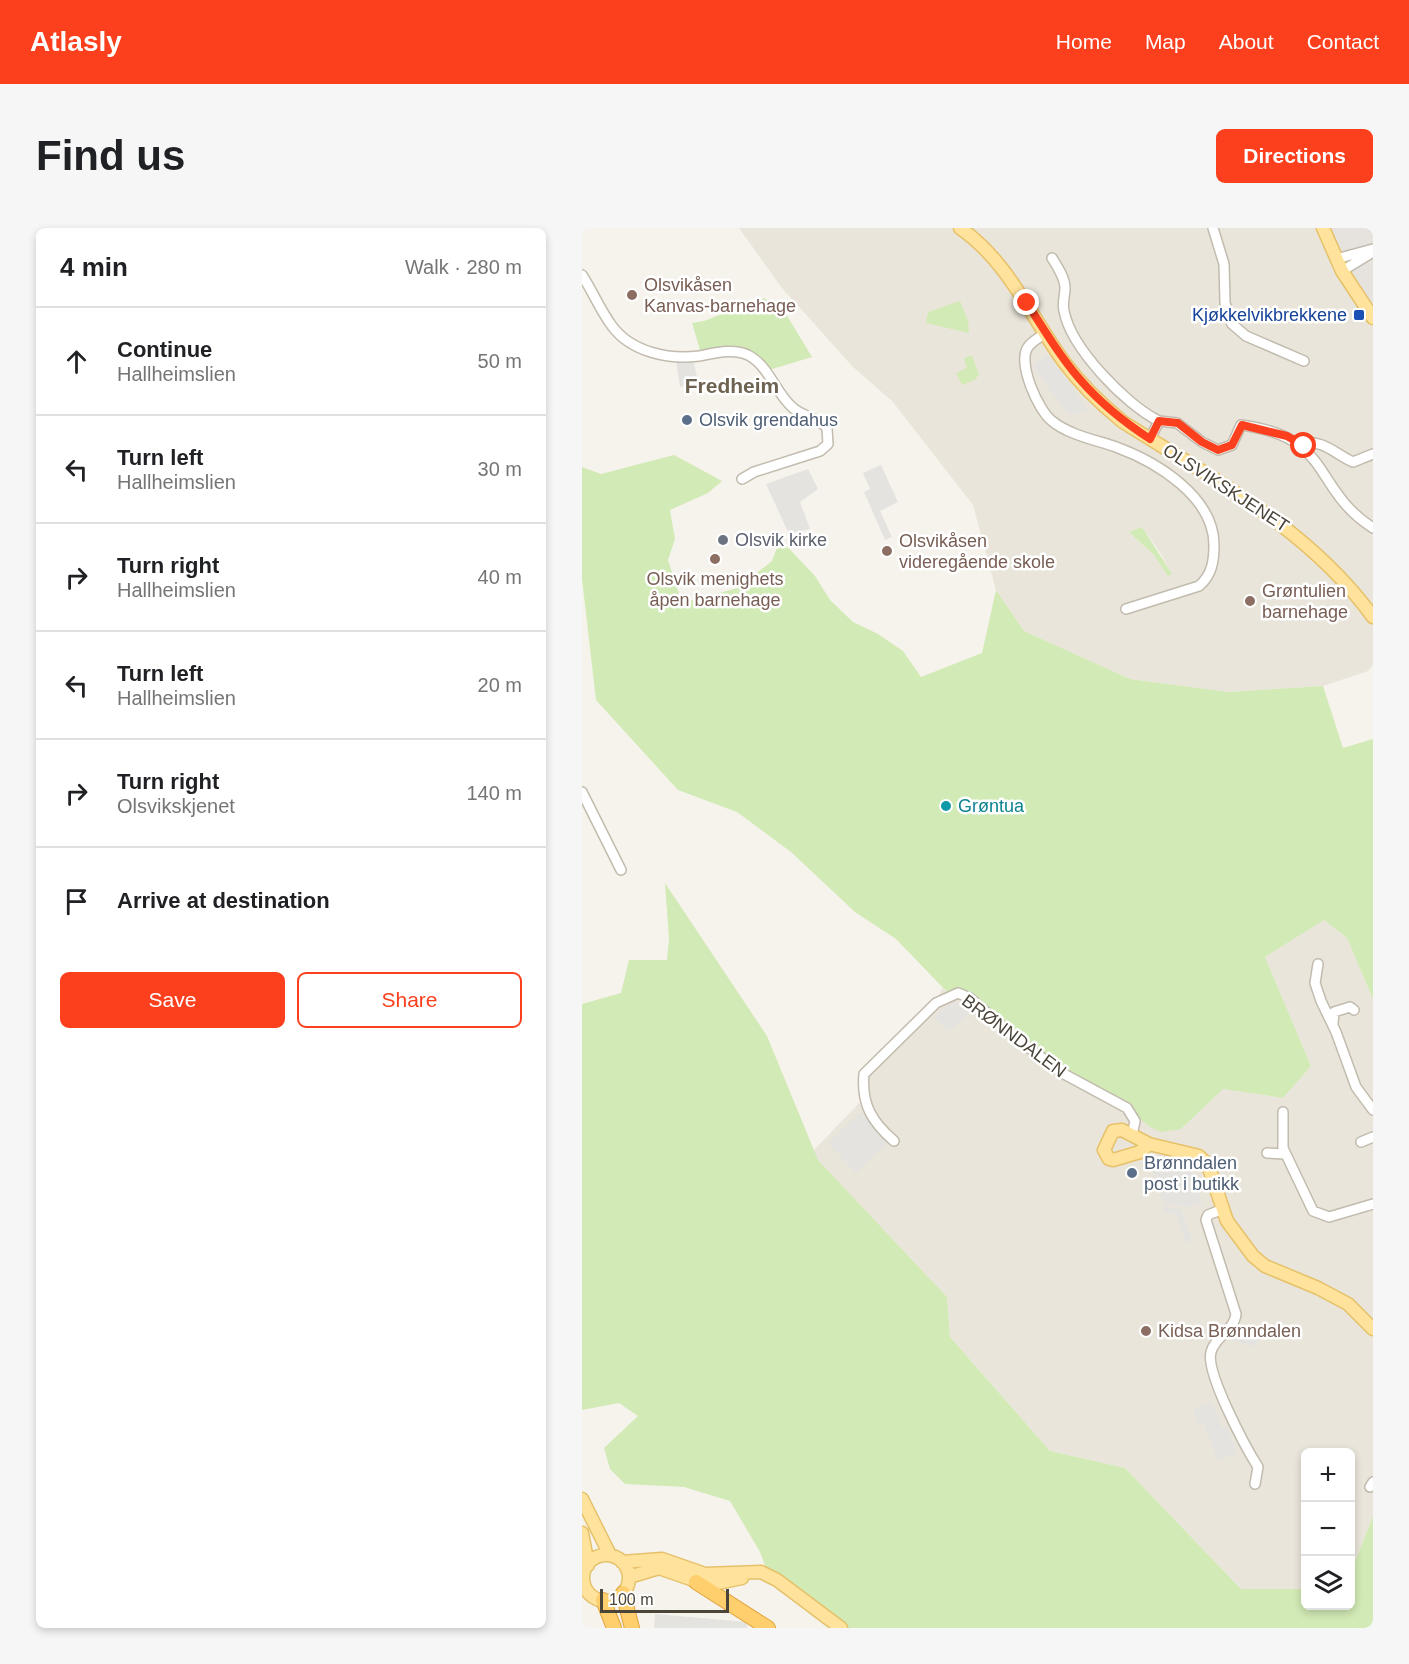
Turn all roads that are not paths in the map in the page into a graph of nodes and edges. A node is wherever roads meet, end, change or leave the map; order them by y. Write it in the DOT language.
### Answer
graph roads {
  1 [pos="960,228"];
  2 [pos="1213,228"];
  3 [pos="1323,228"];
  4 [pos="1373,250"];
  5 [pos="1052,258"];
  6 [pos="1336,259"];
  7 [pos="1342,271"];
  8 [pos="582,275"];
  9 [pos="1373,318"];
  10 [pos="1046,333"];
  11 [pos="1304,361"];
  12 [pos="1159,421"];
  13 [pos="1150,439"];
  14 [pos="1300,444"];
  15 [pos="1373,454"];
  16 [pos="742,479"];
  17 [pos="1373,528"];
  18 [pos="1126,609"];
  19 [pos="1373,617"];
  20 [pos="582,792"];
  21 [pos="621,870"];
  22 [pos="1318,964"];
  23 [pos="1354,1010"];
  24 [pos="1333,1023"];
  25 [pos="1373,1110"];
  26 [pos="1283,1112"];
  27 [pos="1132,1135"];
  28 [pos="1373,1137"];
  29 [pos="894,1141"];
  30 [pos="1361,1142"];
  31 [pos="1149,1144"];
  32 [pos="1267,1153"];
  33 [pos="1285,1154"];
  34 [pos="1373,1206"];
  35 [pos="1223,1209"];
  36 [pos="1373,1329"];
  37 [pos="1255,1484"];
  38 [pos="582,1499"];
  39 [pos="582,1533"];
  40 [pos="610,1555"];
  41 [pos="622,1562"];
  42 [pos="588,1565"];
  43 [pos="758,1568"];
  44 [pos="629,1577"];
  45 [pos="583,1579"];
  46 [pos="696,1582"];
  47 [pos="623,1593"];
  48 [pos="592,1597"];
  49 [pos="614,1628"];
  50 [pos="632,1628"];
  51 [pos="768,1628"];
  52 [pos="841,1628"];
  1 -- 10 [label="main road, OLSVIKSKJENET"];
  2 -- 11 [label="street"];
  3 -- 6 [label="main road"];
  4 -- 6 [label="street"];
  4 -- 7 [label="street"];
  5 -- 12 [label="street"];
  6 -- 7 [label="main road"];
  7 -- 9 [label="main road"];
  8 -- 16 [label="street"];
  10 -- 13 [label="main road, OLSVIKSKJENET"];
  10 -- 18 [label="street"];
  12 -- 13 [label="street"];
  12 -- 14 [label="street"];
  13 -- 19 [label="main road, OLSVIKSKJENET"];
  14 -- 15 [label="street"];
  14 -- 17 [label="street"];
  20 -- 21 [label="street"];
  22 -- 24 [label="street"];
  23 -- 24 [label="street"];
  24 -- 25 [label="street"];
  26 -- 33 [label="street"];
  27 -- 29 [label="street, BRØNNDALEN"];
  27 -- 31 [label="main road"];
  27 -- 31 [label="main road"];
  28 -- 30 [label="street"];
  31 -- 35 [label="main road"];
  32 -- 33 [label="street"];
  33 -- 34 [label="street"];
  35 -- 36 [label="main road"];
  35 -- 37 [label="street"];
  38 -- 40 [label="main road"];
  39 -- 42 [label="main road"];
  40 -- 41 [label="main road"];
  40 -- 42 [label="main road"];
  41 -- 43 [label="main road"];
  41 -- 44 [label="main road"];
  42 -- 45 [label="main road"];
  43 -- 46 [label="main road"];
  43 -- 52 [label="main road"];
  44 -- 46 [label="main road"];
  44 -- 47 [label="main road"];
  45 -- 48 [label="main road"];
  46 -- 51 [label="highway"];
  47 -- 48 [label="main road"];
  47 -- 50 [label="highway"];
  48 -- 49 [label="highway"];
}
